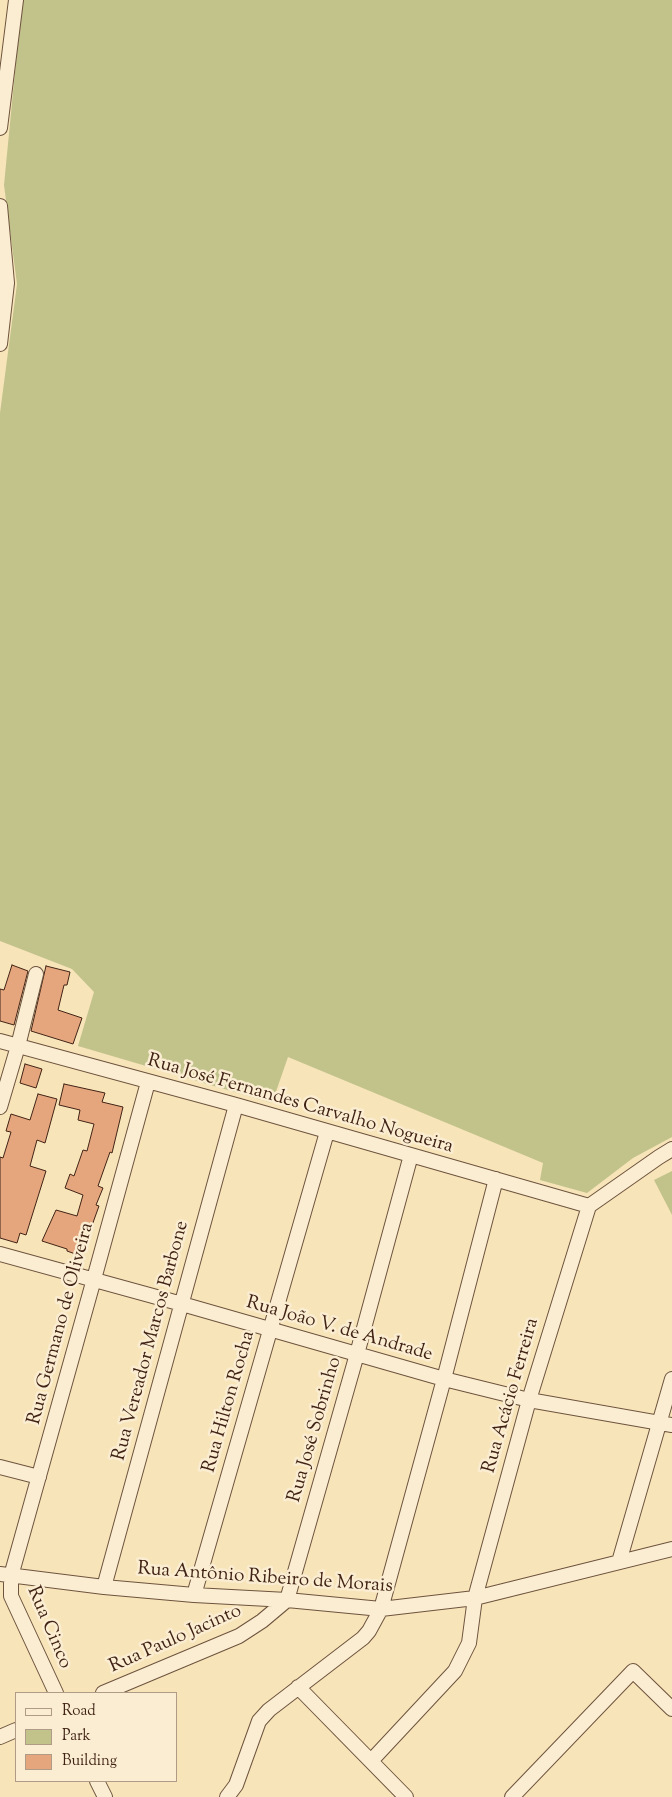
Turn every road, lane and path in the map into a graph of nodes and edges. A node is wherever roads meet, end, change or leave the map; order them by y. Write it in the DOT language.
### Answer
graph roads {
  1 [pos="16,0"];
  2 [pos="0,128"];
  3 [pos="0,206"];
  4 [pos="0,344"];
  5 [pos="36,974"];
  6 [pos="0,1040"];
  7 [pos="18,1046"];
  8 [pos="148,1082"];
  9 [pos="236,1105"];
  10 [pos="0,1107"];
  11 [pos="326,1132"];
  12 [pos="672,1149"];
  13 [pos="411,1155"];
  14 [pos="496,1179"];
  15 [pos="589,1206"];
  16 [pos="0,1254"];
  17 [pos="94,1279"];
  18 [pos="182,1304"];
  19 [pos="270,1329"];
  20 [pos="357,1354"];
  21 [pos="444,1379"];
  22 [pos="672,1379"];
  23 [pos="529,1400"];
  24 [pos="666,1424"];
  25 [pos="0,1467"];
  26 [pos="39,1478"];
  27 [pos="672,1549"];
  28 [pos="619,1562"];
  29 [pos="5,1575"];
  30 [pos="104,1587"];
  31 [pos="194,1595"];
  32 [pos="475,1598"];
  33 [pos="287,1600"];
  34 [pos="381,1609"];
  35 [pos="298,1687"];
  36 [pos="56,1692"];
  37 [pos="105,1692"];
  38 [pos="672,1709"];
  39 [pos="15,1730"];
  40 [pos="0,1737"];
  41 [pos="371,1761"];
  42 [pos="98,1782"];
  43 [pos="105,1797"];
  44 [pos="227,1797"];
  45 [pos="406,1797"];
  46 [pos="512,1797"];
  1 -- 2 [label="street"];
  3 -- 4 [label="street"];
  5 -- 7 [label="street"];
  6 -- 7 [label="street, Rua José Fernandes Carvalho Nogueira"];
  7 -- 8 [label="street, Rua José Fernandes Carvalho Nogueira"];
  7 -- 10 [label="street"];
  8 -- 9 [label="street, Rua José Fernandes Carvalho Nogueira"];
  8 -- 17 [label="street, Rua Germano de Oliveira"];
  9 -- 11 [label="street, Rua José Fernandes Carvalho Nogueira"];
  9 -- 18 [label="street, Rua Vereador Marcos Barbone"];
  11 -- 13 [label="street, Rua José Fernandes Carvalho Nogueira"];
  11 -- 19 [label="street, Rua Hilton Rocha"];
  12 -- 15 [label="street"];
  13 -- 14 [label="street, Rua José Fernandes Carvalho Nogueira"];
  13 -- 20 [label="street, Rua José Sobrinho"];
  14 -- 15 [label="street, Rua José Fernandes Carvalho Nogueira"];
  14 -- 21 [label="street"];
  15 -- 23 [label="street, Rua Acácio Ferreira"];
  16 -- 17 [label="street, Rua João V. de Andrade"];
  17 -- 18 [label="street, Rua João V. de Andrade"];
  17 -- 26 [label="street, Rua Germano de Oliveira"];
  18 -- 19 [label="street, Rua João V. de Andrade"];
  18 -- 30 [label="street, Rua Vereador Marcos Barbone"];
  19 -- 20 [label="street, Rua João V. de Andrade"];
  19 -- 31 [label="street, Rua Hilton Rocha"];
  20 -- 21 [label="street, Rua João V. de Andrade"];
  20 -- 33 [label="street, Rua José Sobrinho"];
  21 -- 23 [label="street, Rua João V. de Andrade"];
  21 -- 34 [label="street"];
  22 -- 24 [label="street"];
  23 -- 24 [label="street, Rua João V. de Andrade"];
  23 -- 32 [label="street, Rua Acácio Ferreira"];
  24 -- 28 [label="street"];
  25 -- 26 [label="street"];
  26 -- 29 [label="street, Rua Germano de Oliveira"];
  27 -- 28 [label="street, Rua Antônio Ribeiro de Morais"];
  28 -- 32 [label="street, Rua Antônio Ribeiro de Morais"];
  29 -- 30 [label="street, Rua Antônio Ribeiro de Morais"];
  29 -- 36 [label="street, Rua Cinco"];
  30 -- 31 [label="street, Rua Antônio Ribeiro de Morais"];
  31 -- 33 [label="street, Rua Antônio Ribeiro de Morais"];
  32 -- 34 [label="street, Rua Antônio Ribeiro de Morais"];
  32 -- 41 [label="street, Rua Acácio Ferreira"];
  33 -- 34 [label="street, Rua Antônio Ribeiro de Morais"];
  33 -- 37 [label="street, Rua Paulo Jacinto"];
  34 -- 35 [label="street"];
  35 -- 41 [label="street"];
  35 -- 44 [label="street"];
  38 -- 46 [label="street"];
  39 -- 40 [label="street"];
  41 -- 45 [label="street"];
  42 -- 43 [label="street"];
}
